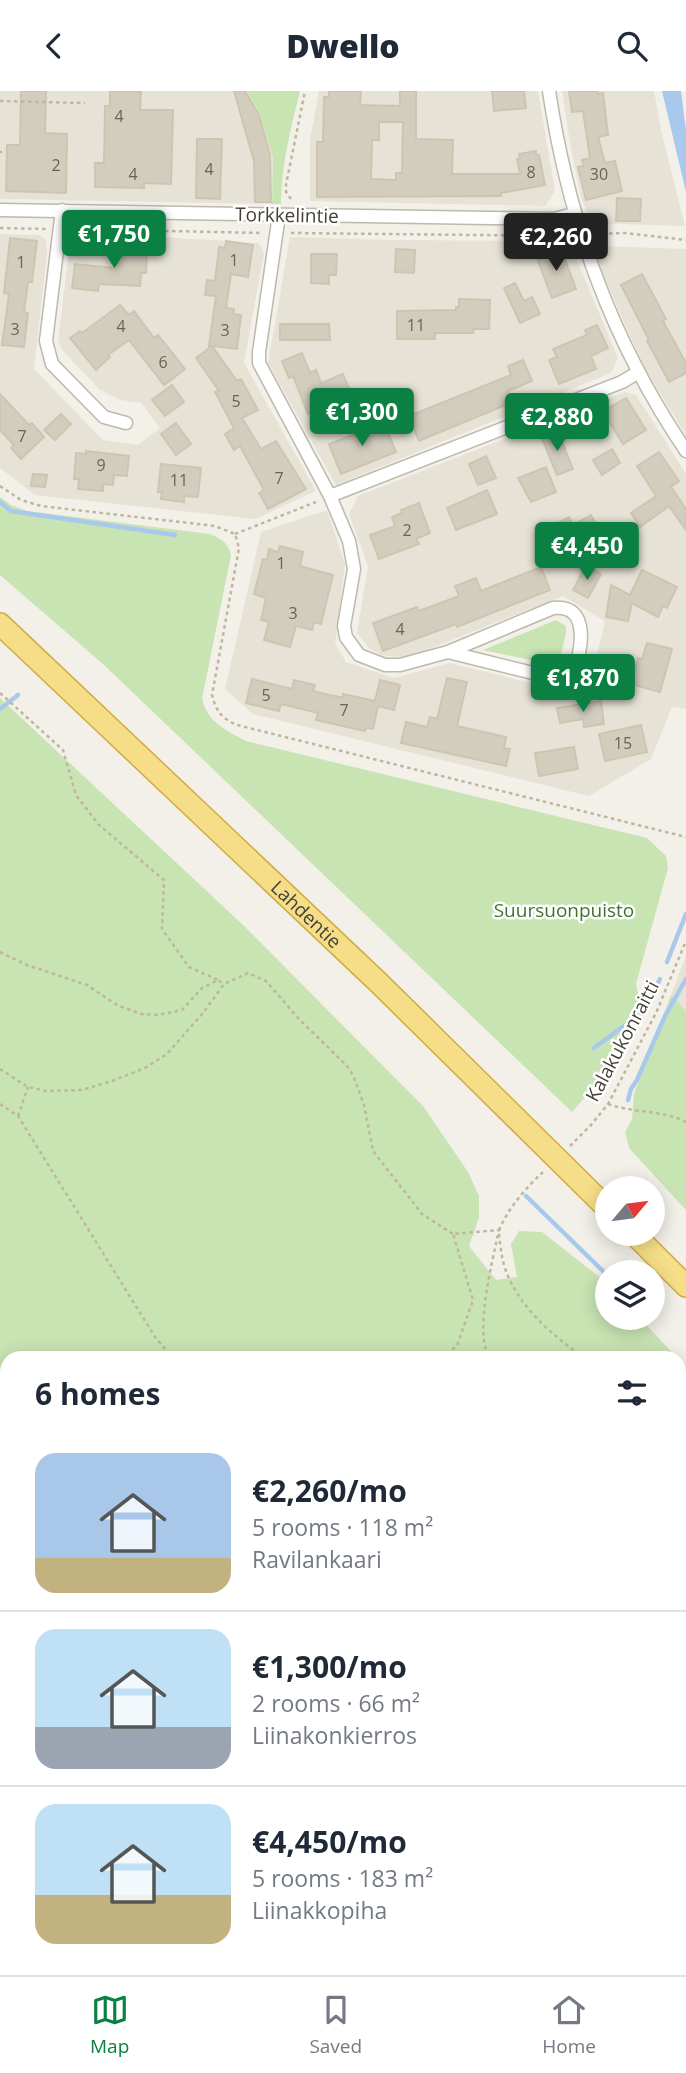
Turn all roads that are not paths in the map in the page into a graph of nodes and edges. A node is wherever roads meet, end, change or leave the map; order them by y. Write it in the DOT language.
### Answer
graph roads {
  1 [pos="549,91"];
  2 [pos="0,210"];
  3 [pos="62,210"];
  4 [pos="574,214"];
  5 [pos="279,215"];
  6 [pos="638,373"];
  7 [pos="126,423"];
  8 [pos="686,451"];
  9 [pos="330,496"];
  10 [pos="0,624"];
  11 [pos="448,652"];
  12 [pos="595,1196"];
  13 [pos="646,1246"];
  14 [pos="686,1286"];
  1 -- 4 [label="street"];
  2 -- 3 [label="street, Torkkelintie"];
  3 -- 5 [label="street, Torkkelintie"];
  3 -- 7 [label="street"];
  4 -- 5 [label="street, Torkkelintie"];
  4 -- 6 [label="street"];
  5 -- 9 [label="street"];
  6 -- 8 [label="street"];
  6 -- 9 [label="street"];
  9 -- 11 [label="street"];
  10 -- 12 [label="highway, Lahdentie"];
  11 -- 11 [label="street"];
  13 -- 14 [label="highway"];
}
